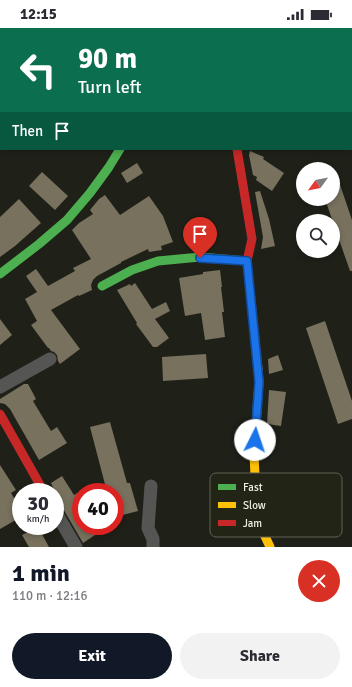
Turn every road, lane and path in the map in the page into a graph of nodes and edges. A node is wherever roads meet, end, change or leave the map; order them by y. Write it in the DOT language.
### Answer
graph roads {
  1 [pos="119,150"];
  2 [pos="237,150"];
  3 [pos="247,261"];
  4 [pos="0,274"];
  5 [pos="102,286"];
  6 [pos="50,359"];
  7 [pos="0,387"];
  8 [pos="0,414"];
  9 [pos="255,473"];
  10 [pos="39,483"];
  11 [pos="151,486"];
  12 [pos="64,526"];
  13 [pos="265,537"];
  14 [pos="76,547"];
  15 [pos="153,547"];
  16 [pos="270,547"];
  1 -- 4 [label="street"];
  2 -- 3 [label="street"];
  3 -- 5 [label="street"];
  3 -- 9 [label="street"];
  6 -- 7 [label="street"];
  8 -- 10 [label="street"];
  11 -- 15 [label="street"];
  12 -- 14 [label="street"];
  13 -- 16 [label="street"];
}
